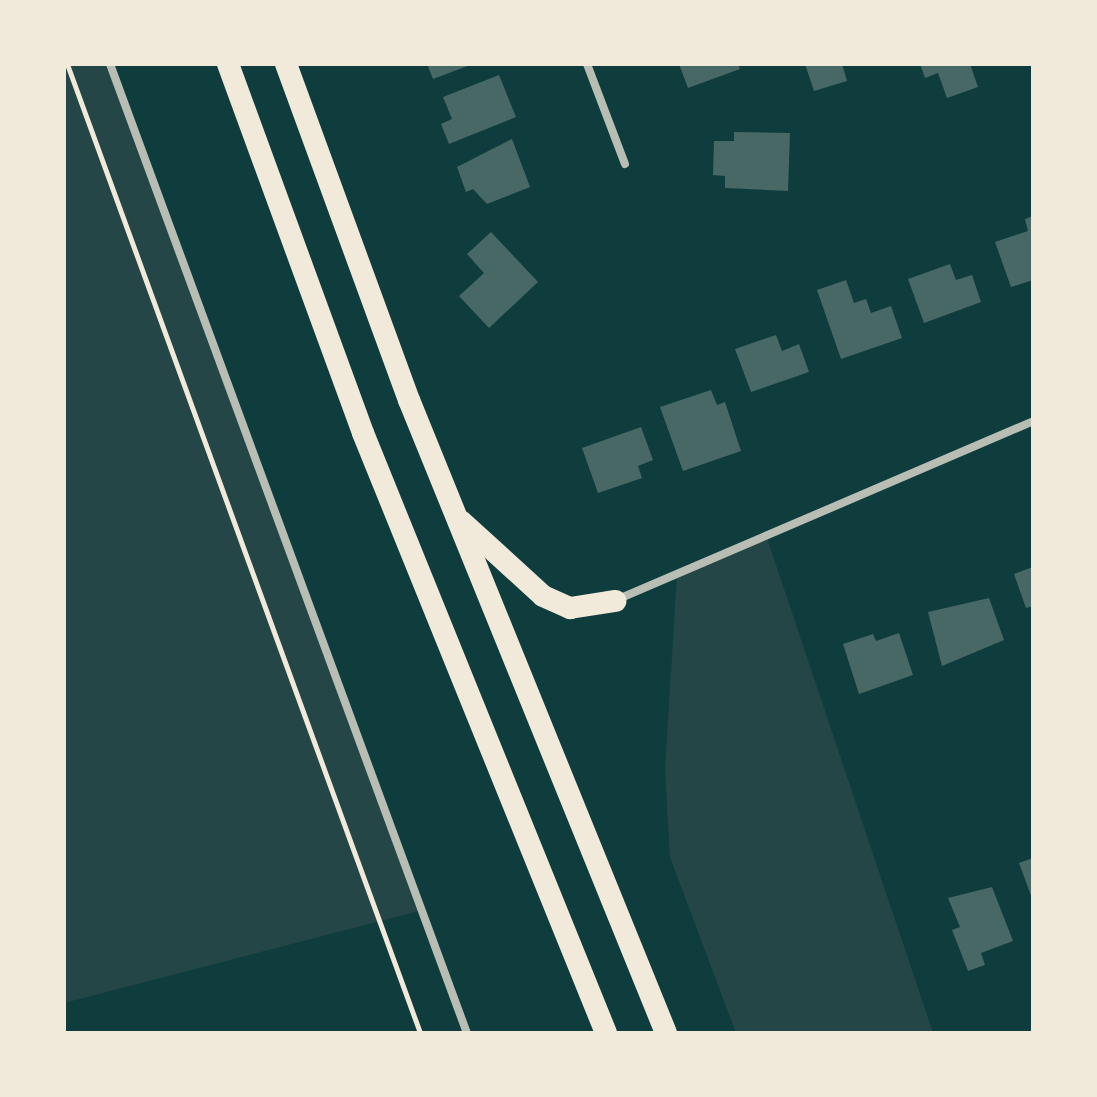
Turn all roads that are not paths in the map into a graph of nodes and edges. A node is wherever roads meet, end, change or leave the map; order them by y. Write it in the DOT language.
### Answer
graph roads {
  1 [pos="110,64"];
  2 [pos="228,64"];
  3 [pos="286,64"];
  4 [pos="587,64"];
  5 [pos="625,164"];
  6 [pos="1033,421"];
  7 [pos="455,515"];
  8 [pos="615,601"];
  9 [pos="467,1033"];
  10 [pos="606,1033"];
  11 [pos="666,1033"];
  1 -- 9 [label="street"];
  2 -- 10 [label="highway"];
  3 -- 7 [label="highway"];
  4 -- 5 [label="street"];
  6 -- 8 [label="street"];
  7 -- 8 [label="highway"];
  7 -- 11 [label="highway"];
}
